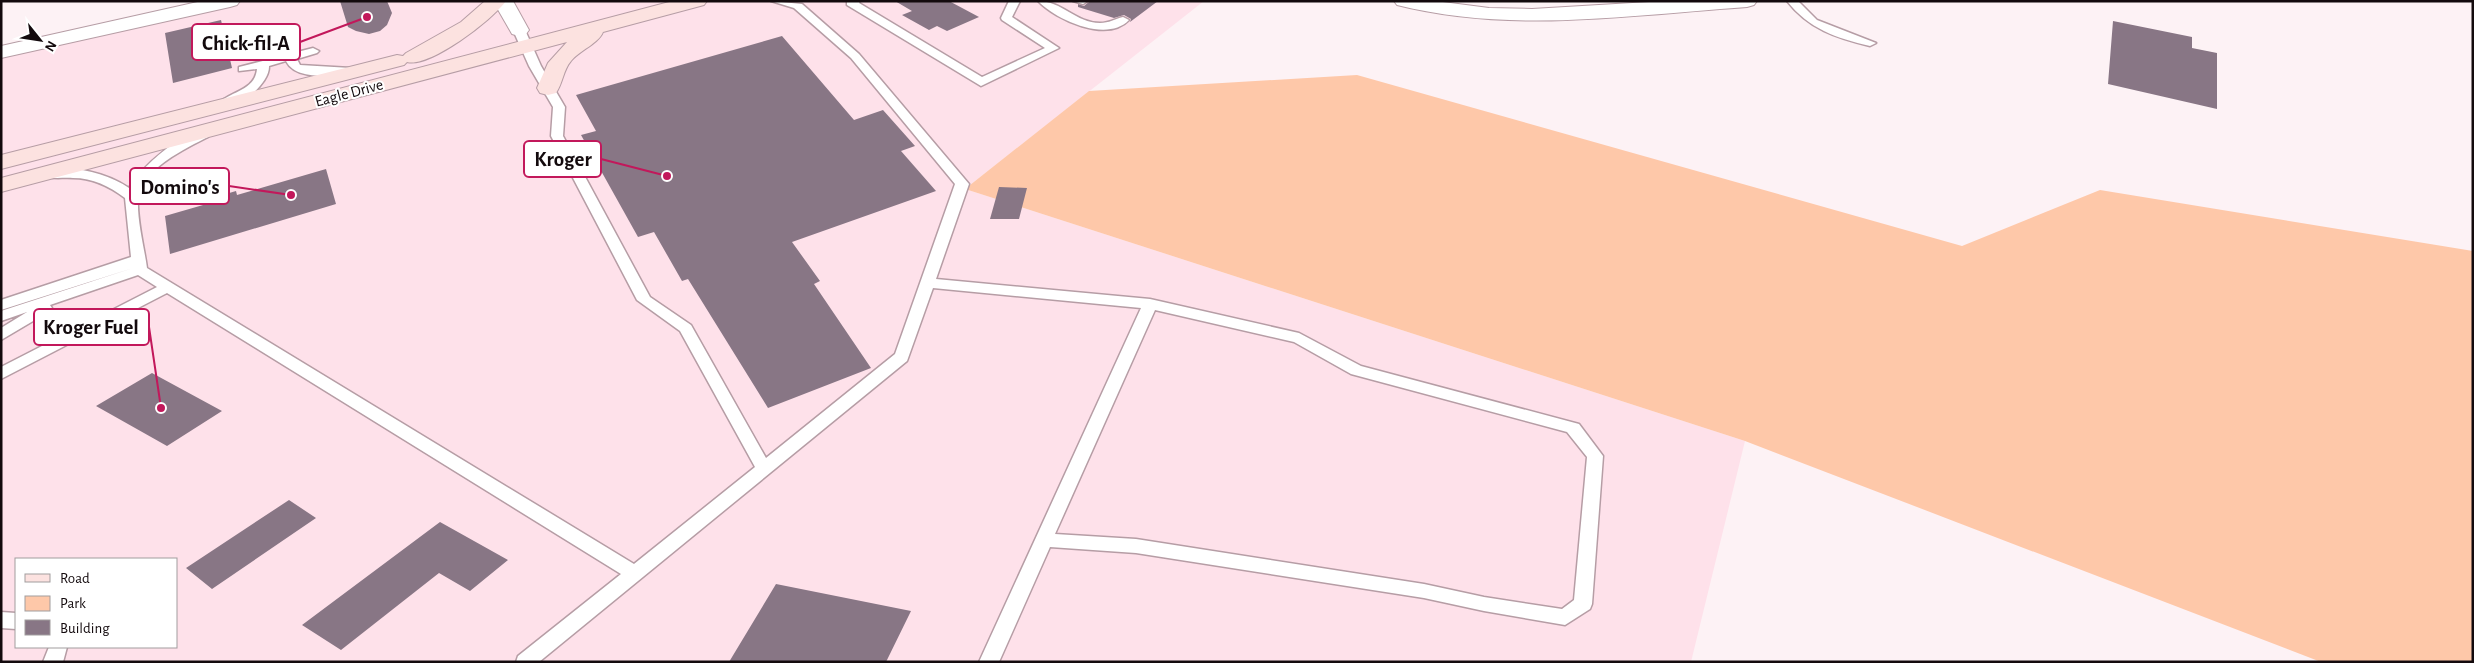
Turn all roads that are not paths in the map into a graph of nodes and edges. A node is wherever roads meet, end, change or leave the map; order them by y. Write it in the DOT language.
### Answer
graph roads {
  1 [pos="230,1"];
  2 [pos="496,1"];
  3 [pos="503,1"];
  4 [pos="631,1"];
  5 [pos="697,1"];
  6 [pos="776,1"];
  7 [pos="854,1"];
  8 [pos="1016,1"];
  9 [pos="1043,1"];
  10 [pos="1078,1"];
  11 [pos="1083,1"];
  12 [pos="1404,1"];
  13 [pos="1747,1"];
  14 [pos="1792,1"];
  15 [pos="799,4"];
  16 [pos="1123,20"];
  17 [pos="608,25"];
  18 [pos="523,38"];
  19 [pos="1870,43"];
  20 [pos="312,51"];
  21 [pos="1,52"];
  22 [pos="290,57"];
  23 [pos="413,57"];
  24 [pos="263,64"];
  25 [pos="243,69"];
  26 [pos="351,72"];
  27 [pos="548,88"];
  28 [pos="220,106"];
  29 [pos="212,130"];
  30 [pos="1,162"];
  31 [pos="44,174"];
  32 [pos="1,185"];
  33 [pos="131,197"];
  34 [pos="140,265"];
  35 [pos="928,283"];
  36 [pos="167,287"];
  37 [pos="68,294"];
  38 [pos="1150,304"];
  39 [pos="1,305"];
  40 [pos="1,310"];
  41 [pos="1,316"];
  42 [pos="1,323"];
  43 [pos="1,335"];
  44 [pos="1,374"];
  45 [pos="764,468"];
  46 [pos="1044,540"];
  47 [pos="634,573"];
  48 [pos="1,620"];
  49 [pos="15,620"];
  50 [pos="58,648"];
  51 [pos="53,662"];
  52 [pos="525,662"];
  53 [pos="989,662"];
  1 -- 21 [label="street"];
  2 -- 23 [label="street"];
  3 -- 18 [label="street"];
  4 -- 18 [label="street, Eagle Drive"];
  5 -- 17 [label="street, Eagle Drive"];
  6 -- 15 [label="lane"];
  7 -- 8 [label="lane"];
  9 -- 16 [label="lane"];
  10 -- 11 [label="lane"];
  12 -- 13 [label="street"];
  14 -- 19 [label="lane"];
  15 -- 35 [label="lane"];
  17 -- 18 [label="street, Eagle Drive"];
  17 -- 27 [label="street"];
  18 -- 23 [label="street, Eagle Drive"];
  18 -- 27 [label="lane"];
  18 -- 29 [label="street, Eagle Drive"];
  20 -- 22 [label="lane"];
  22 -- 24 [label="lane"];
  22 -- 26 [label="lane"];
  23 -- 26 [label="street, Eagle Drive"];
  24 -- 25 [label="lane"];
  24 -- 28 [label="lane"];
  26 -- 28 [label="street, Eagle Drive"];
  27 -- 45 [label="lane"];
  28 -- 30 [label="street, Eagle Drive"];
  29 -- 31 [label="street, Eagle Drive"];
  29 -- 33 [label="lane"];
  31 -- 32 [label="street, Eagle Drive"];
  31 -- 33 [label="lane"];
  33 -- 34 [label="lane"];
  34 -- 36 [label="lane"];
  34 -- 37 [label="lane"];
  34 -- 39 [label="lane"];
  34 -- 40 [label="lane"];
  35 -- 38 [label="lane"];
  35 -- 45 [label="lane"];
  36 -- 44 [label="lane"];
  36 -- 47 [label="lane"];
  37 -- 41 [label="lane"];
  37 -- 42 [label="lane"];
  37 -- 43 [label="lane"];
  38 -- 46 [label="lane"];
  38 -- 46 [label="lane"];
  45 -- 47 [label="lane"];
  46 -- 53 [label="lane"];
  47 -- 52 [label="lane"];
  48 -- 49 [label="lane"];
  50 -- 51 [label="lane"];
}
